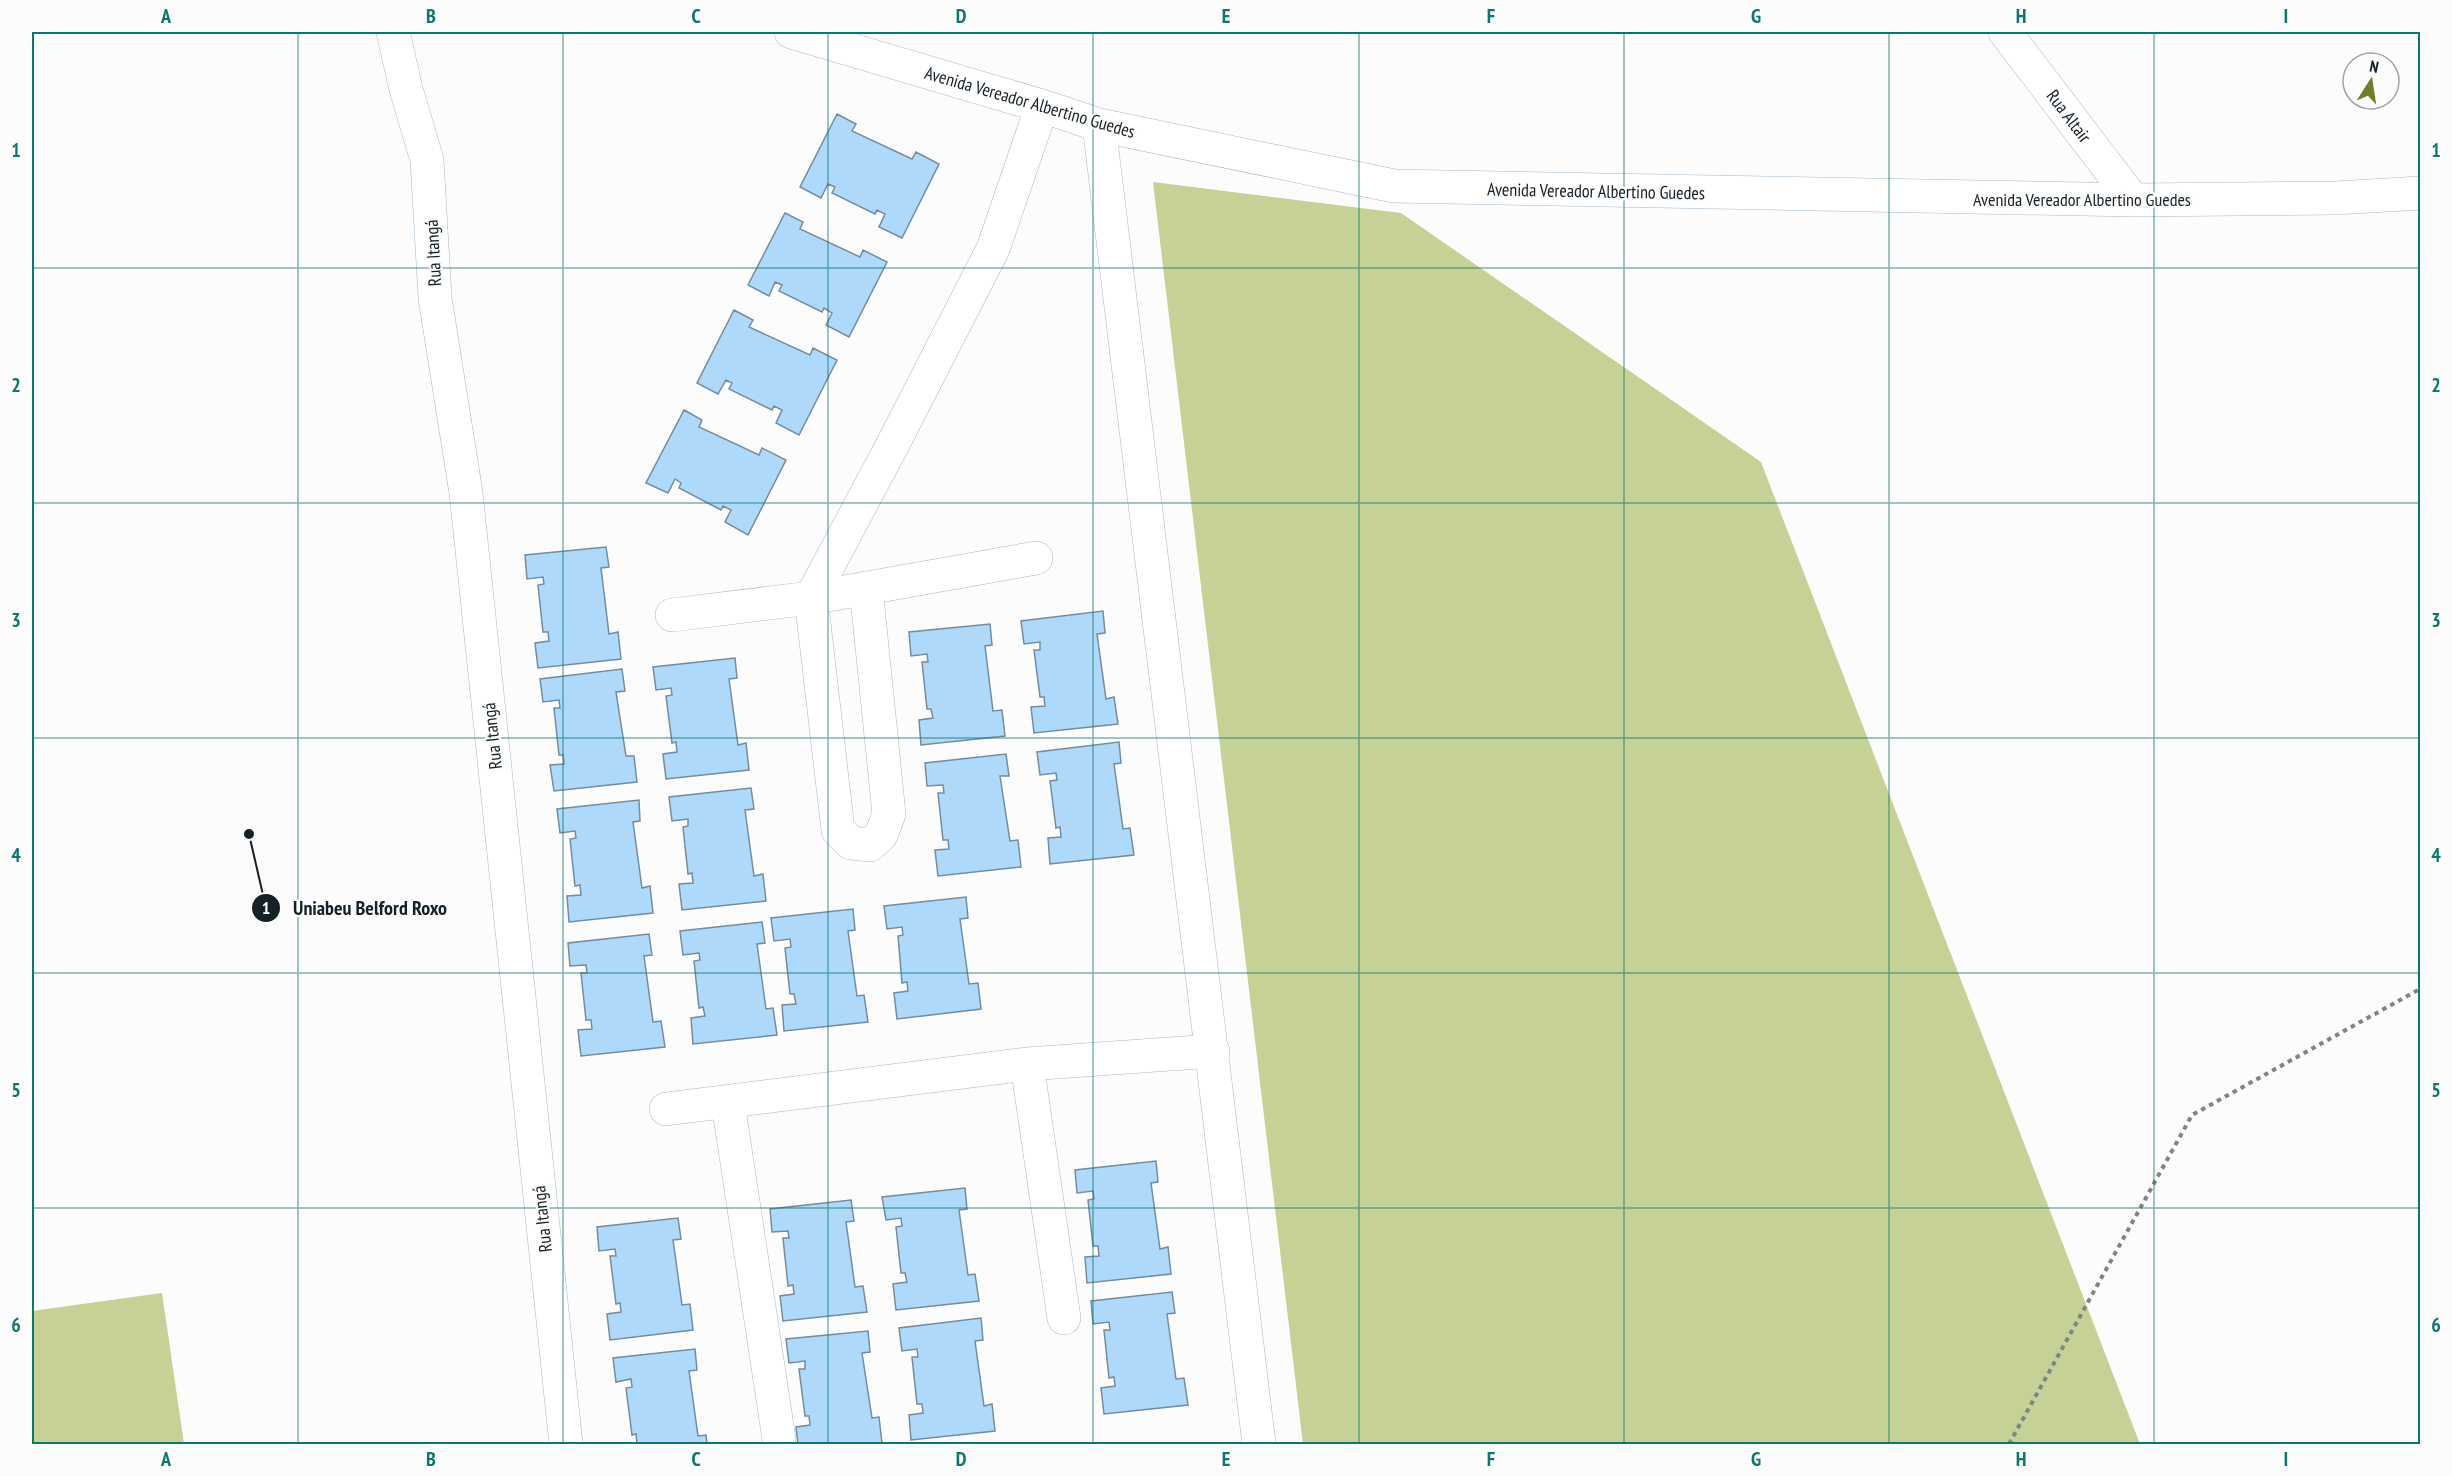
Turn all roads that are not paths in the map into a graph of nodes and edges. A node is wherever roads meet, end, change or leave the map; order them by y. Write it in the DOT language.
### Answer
graph roads {
  1 [pos="393,32"];
  2 [pos="791,32"];
  3 [pos="2005,32"];
  4 [pos="871,43"];
  5 [pos="1042,106"];
  6 [pos="1099,125"];
  7 [pos="2421,193"];
  8 [pos="2133,201"];
  9 [pos="1036,558"];
  10 [pos="867,588"];
  11 [pos="811,598"];
  12 [pos="672,615"];
  13 [pos="1213,1052"];
  14 [pos="1028,1064"];
  15 [pos="729,1103"];
  16 [pos="666,1109"];
  17 [pos="1064,1318"];
  18 [pos="779,1439"];
  19 [pos="566,1444"];
  20 [pos="1259,1444"];
  1 -- 19 [label="street, Rua Itangá"];
  2 -- 4 [label="street, Avenida Vereador Albertino Guedes"];
  3 -- 8 [label="street, Rua Altair"];
  4 -- 5 [label="street, Avenida Vereador Albertino Guedes"];
  5 -- 6 [label="street, Avenida Vereador Albertino Guedes"];
  5 -- 11 [label="street"];
  6 -- 8 [label="street, Avenida Vereador Albertino Guedes"];
  6 -- 13 [label="street"];
  7 -- 8 [label="street, Avenida Vereador Albertino Guedes"];
  9 -- 10 [label="street"];
  10 -- 11 [label="street"];
  10 -- 11 [label="street"];
  11 -- 12 [label="street"];
  13 -- 14 [label="street"];
  13 -- 20 [label="street"];
  14 -- 15 [label="street"];
  14 -- 17 [label="street"];
  15 -- 16 [label="street"];
  15 -- 18 [label="street"];
}
